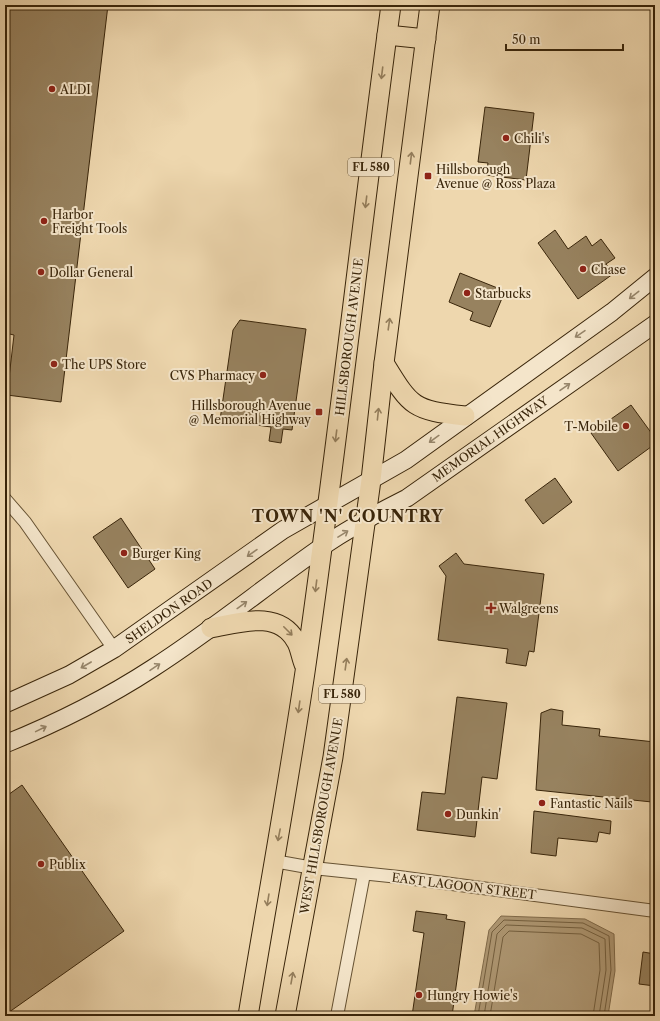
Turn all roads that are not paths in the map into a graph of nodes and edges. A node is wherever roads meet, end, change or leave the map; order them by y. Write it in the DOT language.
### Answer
graph roads {
  1 [pos="391,5"];
  2 [pos="430,5"];
  3 [pos="387,35"];
  4 [pos="426,39"];
  5 [pos="655,277"];
  6 [pos="655,324"];
  7 [pos="384,363"];
  8 [pos="465,416"];
  9 [pos="371,480"];
  10 [pos="5,499"];
  11 [pos="326,506"];
  12 [pos="366,519"];
  13 [pos="321,548"];
  14 [pos="211,628"];
  15 [pos="114,649"];
  16 [pos="305,668"];
  17 [pos="5,704"];
  18 [pos="5,744"];
  19 [pos="274,861"];
  20 [pos="313,868"];
  21 [pos="364,874"];
  22 [pos="655,911"];
  23 [pos="248,1016"];
  24 [pos="285,1016"];
  25 [pos="337,1016"];
  1 -- 3 [label="main road, HILLSBOROUGH AVENUE / FL 580"];
  2 -- 4 [label="main road, FL 580"];
  3 -- 4 [label="main road"];
  3 -- 11 [label="main road, HILLSBOROUGH AVENUE / FL 580, one-way"];
  7 -- 4 [label="main road, FL 580, one-way"];
  5 -- 8 [label="main road, one-way"];
  12 -- 6 [label="main road, MEMORIAL HIGHWAY, one-way"];
  7 -- 8 [label="main road"];
  9 -- 7 [label="main road, FL 580, one-way"];
  8 -- 9 [label="main road, one-way"];
  9 -- 11 [label="main road"];
  9 -- 12 [label="main road, FL 580"];
  10 -- 15 [label="street"];
  11 -- 13 [label="main road, HILLSBOROUGH AVENUE / FL 580"];
  11 -- 15 [label="main road, SHELDON ROAD, one-way"];
  13 -- 12 [label="main road, MEMORIAL HIGHWAY, one-way"];
  20 -- 12 [label="main road, WEST HILLSBOROUGH AVENUE / FL 580, one-way"];
  14 -- 13 [label="main road, one-way"];
  13 -- 16 [label="main road, HILLSBOROUGH AVENUE / FL 580, one-way"];
  14 -- 16 [label="main road, one-way"];
  18 -- 14 [label="main road, one-way"];
  15 -- 17 [label="main road, SHELDON ROAD, one-way"];
  16 -- 19 [label="main road, FL 580, one-way"];
  19 -- 20 [label="street, EAST LAGOON STREET"];
  19 -- 23 [label="main road, FL 580, one-way"];
  20 -- 21 [label="street, EAST LAGOON STREET"];
  24 -- 20 [label="main road, WEST HILLSBOROUGH AVENUE / FL 580, one-way"];
  21 -- 22 [label="street, EAST LAGOON STREET"];
  21 -- 25 [label="street"];
}
